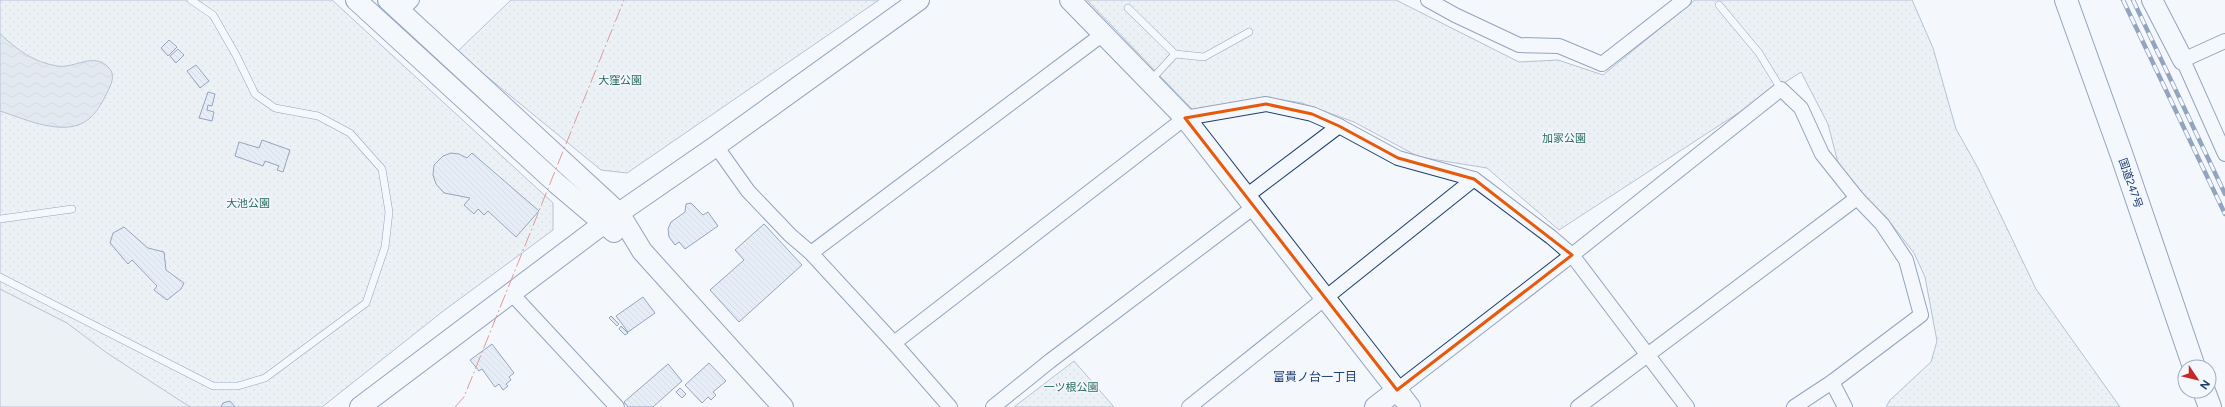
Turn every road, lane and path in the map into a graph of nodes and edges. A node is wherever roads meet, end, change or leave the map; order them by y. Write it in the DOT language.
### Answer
graph roads {
  1 [pos="191,0"];
  2 [pos="356,0"];
  3 [pos="919,0"];
  4 [pos="1070,0"];
  5 [pos="1428,0"];
  6 [pos="1684,0"];
  7 [pos="2066,0"];
  8 [pos="2152,0"];
  9 [pos="400,4"];
  10 [pos="1719,5"];
  11 [pos="1128,8"];
  12 [pos="1249,32"];
  13 [pos="1103,34"];
  14 [pos="2225,40"];
  15 [pos="1175,54"];
  16 [pos="2183,60"];
  17 [pos="1150,82"];
  18 [pos="1781,89"];
  19 [pos="1185,118"];
  20 [pos="1339,126"];
  21 [pos="716,146"];
  22 [pos="2225,154"];
  23 [pos="1474,179"];
  24 [pos="1857,198"];
  25 [pos="1249,202"];
  26 [pos="72,209"];
  27 [pos="0,219"];
  28 [pos="611,219"];
  29 [pos="811,253"];
  30 [pos="1572,255"];
  31 [pos="0,277"];
  32 [pos="512,294"];
  33 [pos="1325,298"];
  34 [pos="894,343"];
  35 [pos="1647,354"];
  36 [pos="2191,359"];
  37 [pos="1832,382"];
  38 [pos="1397,390"];
  39 [pos="610,405"];
  40 [pos="360,407"];
  41 [pos="783,407"];
  42 [pos="950,407"];
  43 [pos="993,407"];
  44 [pos="1189,407"];
  45 [pos="1375,407"];
  46 [pos="1410,407"];
  47 [pos="1578,407"];
  48 [pos="1687,407"];
  49 [pos="1794,407"];
  50 [pos="1845,407"];
  1 -- 31 [label="lane"];
  2 -- 28 [label="street"];
  3 -- 21 [label="street"];
  4 -- 13 [label="street"];
  5 -- 6 [label="street"];
  7 -- 36 [label="highway, 国道247号"];
  8 -- 16 [label="street"];
  9 -- 28 [label="street"];
  10 -- 18 [label="lane"];
  11 -- 15 [label="lane"];
  12 -- 15 [label="lane"];
  13 -- 17 [label="street"];
  13 -- 29 [label="street"];
  14 -- 16 [label="street"];
  15 -- 17 [label="lane"];
  16 -- 22 [label="street"];
  17 -- 19 [label="street"];
  18 -- 24 [label="street"];
  18 -- 30 [label="street"];
  19 -- 20 [label="street"];
  19 -- 25 [label="street"];
  19 -- 34 [label="street"];
  20 -- 23 [label="street"];
  20 -- 25 [label="street"];
  21 -- 28 [label="street"];
  21 -- 29 [label="street"];
  23 -- 30 [label="street"];
  23 -- 33 [label="street"];
  24 -- 35 [label="street"];
  24 -- 37 [label="street"];
  25 -- 33 [label="street"];
  25 -- 43 [label="street"];
  26 -- 27 [label="lane"];
  28 -- 32 [label="street"];
  28 -- 41 [label="street"];
  29 -- 34 [label="street"];
  30 -- 35 [label="street"];
  30 -- 38 [label="street"];
  32 -- 39 [label="street"];
  32 -- 40 [label="street"];
  33 -- 38 [label="street"];
  33 -- 44 [label="street"];
  34 -- 42 [label="street"];
  35 -- 47 [label="street"];
  35 -- 48 [label="street"];
  37 -- 49 [label="street"];
  37 -- 50 [label="street"];
  38 -- 45 [label="street"];
  38 -- 46 [label="street"];
}
